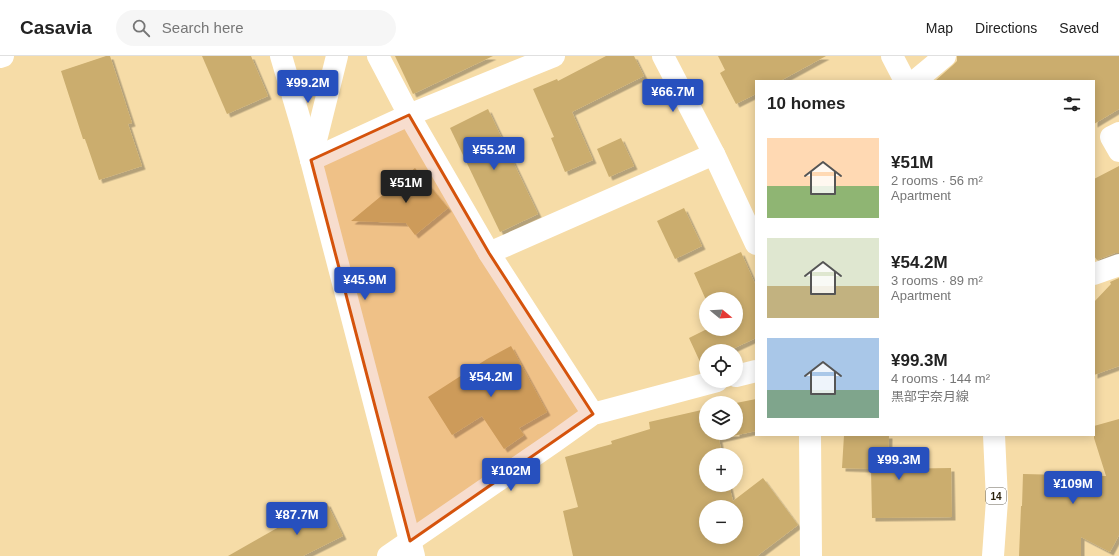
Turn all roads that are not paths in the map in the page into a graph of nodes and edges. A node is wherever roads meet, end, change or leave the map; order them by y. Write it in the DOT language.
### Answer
graph roads {
  1 [pos="3,56"];
  2 [pos="281,56"];
  3 [pos="337,56"];
  4 [pos="378,56"];
  5 [pos="554,56"];
  6 [pos="664,56"];
  7 [pos="892,56"];
  8 [pos="945,56"];
  9 [pos="0,57"];
  10 [pos="904,80"];
  11 [pos="916,80"];
  12 [pos="409,115"];
  13 [pos="1119,134"];
  14 [pos="1119,151"];
  15 [pos="714,154"];
  16 [pos="311,160"];
  17 [pos="755,242"];
  18 [pos="489,253"];
  19 [pos="1119,265"];
  20 [pos="1095,274"];
  21 [pos="755,371"];
  22 [pos="743,374"];
  23 [pos="699,386"];
  24 [pos="593,414"];
  25 [pos="810,436"];
  26 [pos="994,436"];
  27 [pos="412,549"];
  28 [pos="388,556"];
  29 [pos="811,556"];
  30 [pos="993,556"];
  1 -- 9 [label="street"];
  2 -- 16 [label="street"];
  3 -- 16 [label="street"];
  4 -- 12 [label="street"];
  5 -- 12 [label="street"];
  6 -- 15 [label="street"];
  7 -- 10 [label="street"];
  8 -- 11 [label="street"];
  12 -- 16 [label="street"];
  12 -- 18 [label="street"];
  13 -- 14 [label="street"];
  15 -- 17 [label="street"];
  15 -- 18 [label="street"];
  16 -- 27 [label="street"];
  18 -- 24 [label="street"];
  19 -- 20 [label="street"];
  21 -- 22 [label="street"];
  23 -- 24 [label="street"];
  24 -- 27 [label="street"];
  25 -- 29 [label="street"];
  26 -- 30 [label="street, 14"];
  27 -- 28 [label="street"];
}
